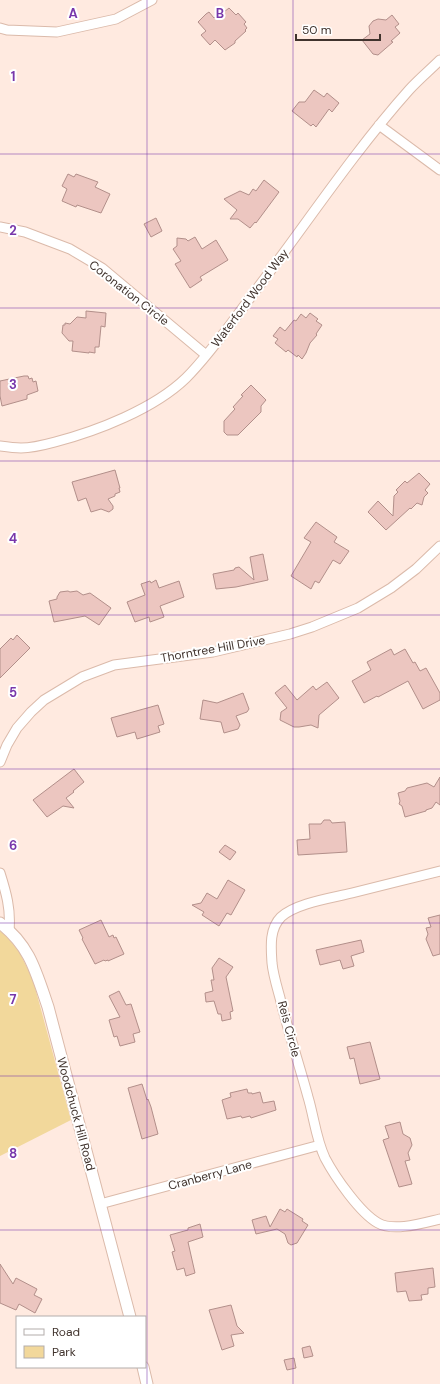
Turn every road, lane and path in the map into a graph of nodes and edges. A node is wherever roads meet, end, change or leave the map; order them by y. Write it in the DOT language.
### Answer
graph roads {
  1 [pos="152,0"];
  2 [pos="0,28"];
  3 [pos="440,60"];
  4 [pos="379,125"];
  5 [pos="440,170"];
  6 [pos="0,227"];
  7 [pos="206,355"];
  8 [pos="0,446"];
  9 [pos="440,546"];
  10 [pos="0,762"];
  11 [pos="440,871"];
  12 [pos="0,873"];
  13 [pos="0,923"];
  14 [pos="9,930"];
  15 [pos="320,1145"];
  16 [pos="100,1204"];
  17 [pos="440,1219"];
  18 [pos="130,1316"];
  19 [pos="143,1368"];
  20 [pos="147,1384"];
  1 -- 2 [label="street"];
  3 -- 4 [label="street, Waterford Wood Way"];
  4 -- 5 [label="street"];
  4 -- 7 [label="street, Waterford Wood Way"];
  6 -- 7 [label="street, Coronation Circle"];
  7 -- 8 [label="street, Waterford Wood Way"];
  9 -- 10 [label="street, Thorntree Hill Drive"];
  11 -- 15 [label="street, Reis Circle"];
  12 -- 14 [label="street"];
  13 -- 14 [label="street, Woodchuck Hill Road"];
  14 -- 16 [label="street, Woodchuck Hill Road"];
  15 -- 16 [label="street, Cranberry Lane"];
  15 -- 17 [label="street, Reis Circle"];
  16 -- 18 [label="street, Woodchuck Hill Road"];
  19 -- 20 [label="street"];
}
